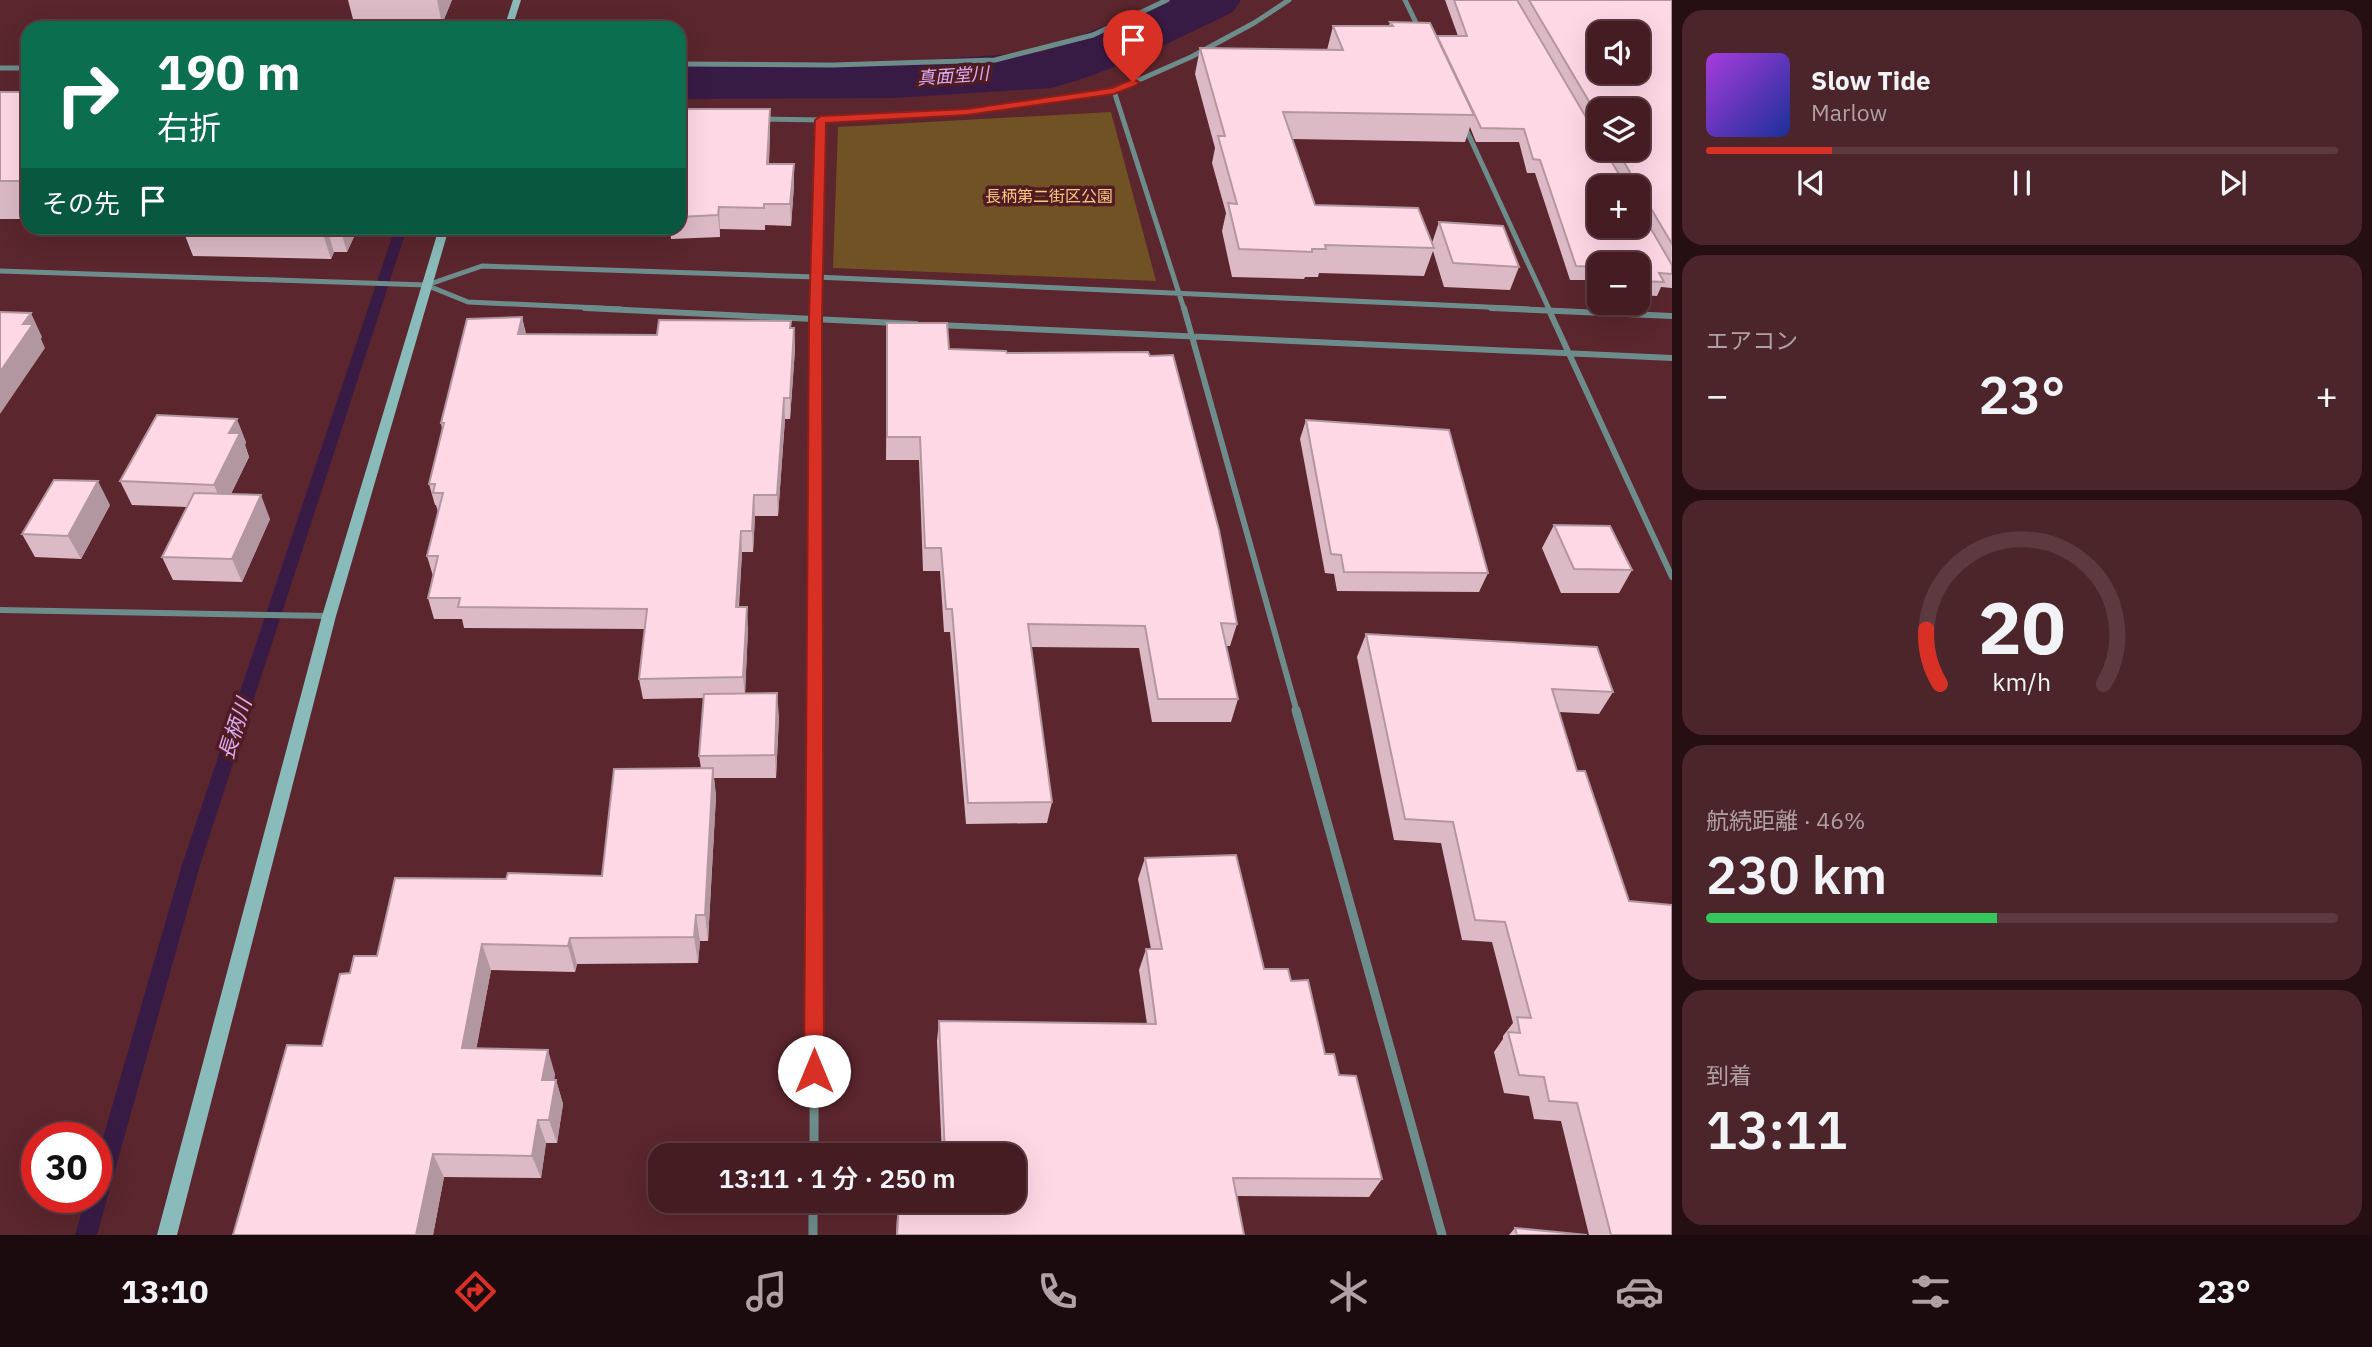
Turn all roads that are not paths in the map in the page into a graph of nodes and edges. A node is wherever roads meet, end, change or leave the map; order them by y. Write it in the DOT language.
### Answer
graph roads {
  1 [pos="517,0"];
  2 [pos="1167,0"];
  3 [pos="1289,0"];
  4 [pos="1405,0"];
  5 [pos="510,21"];
  6 [pos="1423,37"];
  7 [pos="686,64"];
  8 [pos="0,68"];
  9 [pos="21,68"];
  10 [pos="1114,91"];
  11 [pos="755,119"];
  12 [pos="821,120"];
  13 [pos="1463,124"];
  14 [pos="442,235"];
  15 [pos="0,271"];
  16 [pos="816,277"];
  17 [pos="426,285"];
  18 [pos="1180,293"];
  19 [pos="1550,311"];
  20 [pos="1672,316"];
  21 [pos="815,319"];
  22 [pos="1193,337"];
  23 [pos="1569,352"];
  24 [pos="1672,358"];
  25 [pos="1672,577"];
  26 [pos="0,610"];
  27 [pos="328,616"];
  28 [pos="814,1143"];
  29 [pos="813,1213"];
  30 [pos="167,1235"];
  31 [pos="813,1235"];
  32 [pos="1442,1235"];
  1 -- 5 [label="street"];
  2 -- 7 [label="street"];
  3 -- 10 [label="street"];
  4 -- 6 [label="street"];
  8 -- 9 [label="street"];
  10 -- 12 [label="street"];
  10 -- 18 [label="street"];
  11 -- 12 [label="street"];
  12 -- 16 [label="street"];
  13 -- 19 [label="street"];
  14 -- 17 [label="street"];
  15 -- 17 [label="street"];
  16 -- 17 [label="street"];
  16 -- 18 [label="street"];
  16 -- 21 [label="street"];
  17 -- 21 [label="street"];
  17 -- 27 [label="street"];
  18 -- 19 [label="street"];
  18 -- 22 [label="street"];
  19 -- 20 [label="street"];
  19 -- 23 [label="street"];
  21 -- 22 [label="street"];
  21 -- 28 [label="street"];
  22 -- 23 [label="street"];
  22 -- 32 [label="street"];
  23 -- 24 [label="street"];
  23 -- 25 [label="street"];
  26 -- 27 [label="street"];
  27 -- 30 [label="street"];
  29 -- 31 [label="street"];
}
